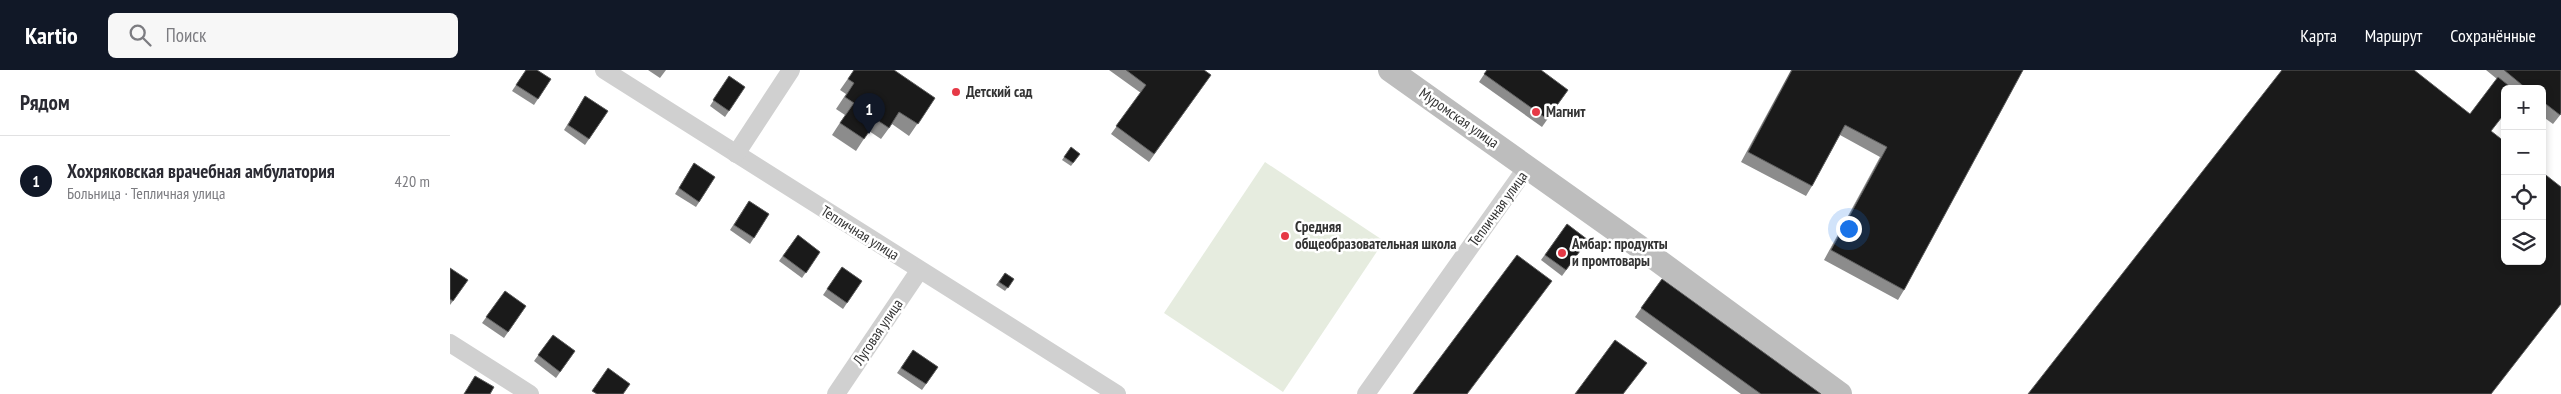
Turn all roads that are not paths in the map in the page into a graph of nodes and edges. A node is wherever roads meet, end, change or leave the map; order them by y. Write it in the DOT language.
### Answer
graph roads {
  1 [pos="604,70"];
  2 [pos="790,70"];
  3 [pos="1390,70"];
  4 [pos="736,154"];
  5 [pos="1527,166"];
  6 [pos="919,271"];
  7 [pos="450,343"];
  8 [pos="530,394"];
  9 [pos="836,394"];
  10 [pos="1117,394"];
  11 [pos="1366,394"];
  12 [pos="1840,394"];
  1 -- 4 [label="street, Тепличная улица"];
  2 -- 4 [label="street"];
  3 -- 5 [label="street, Муромская улица"];
  4 -- 6 [label="street, Тепличная улица"];
  5 -- 11 [label="street, Тепличная улица"];
  5 -- 12 [label="street, Тепличная улица"];
  6 -- 9 [label="street, Луговая улица"];
  6 -- 10 [label="street, Тепличная улица"];
  7 -- 8 [label="street"];
}
